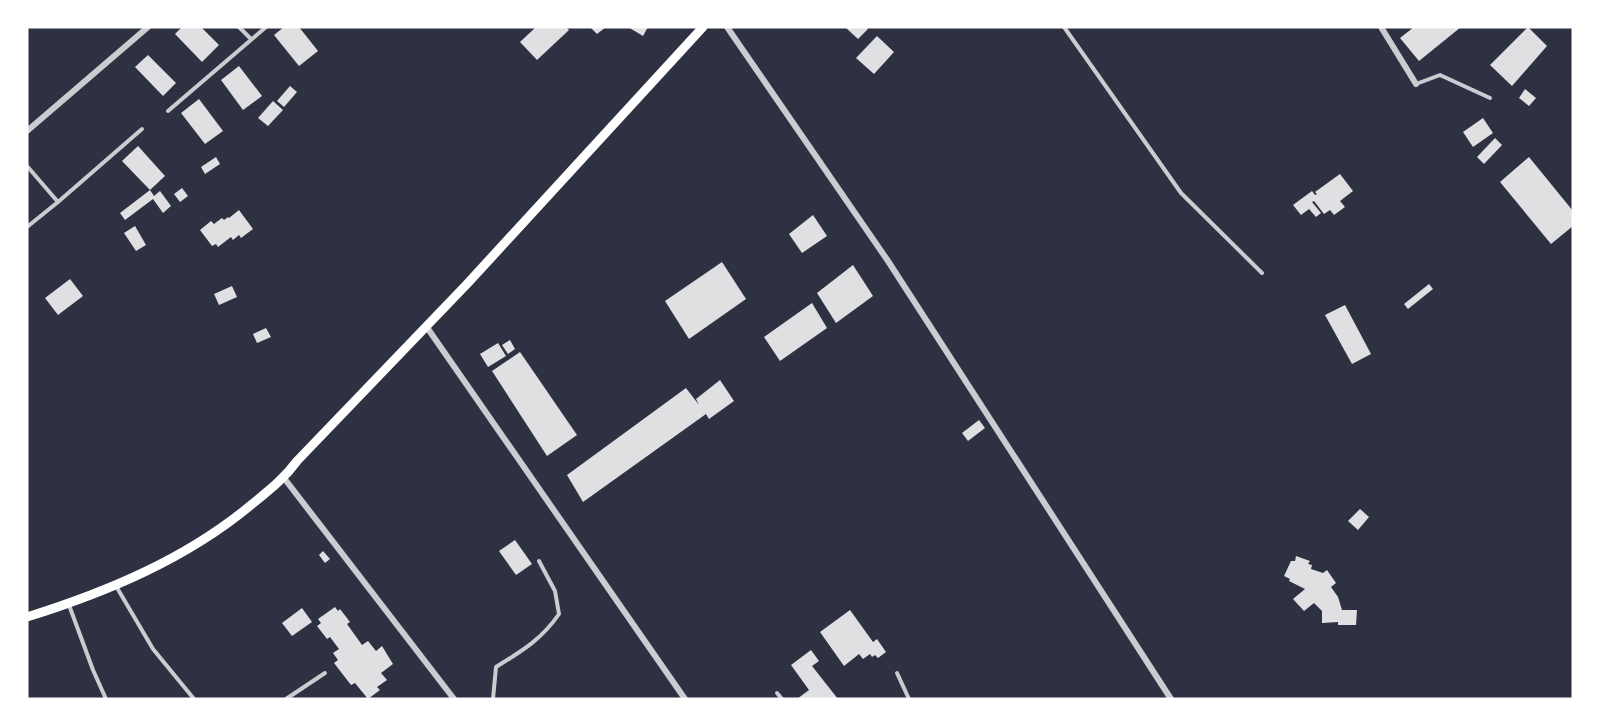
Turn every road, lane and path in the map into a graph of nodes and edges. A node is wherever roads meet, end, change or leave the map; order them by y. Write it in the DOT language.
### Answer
graph roads {
  1 [pos="148,27"];
  2 [pos="239,27"];
  3 [pos="266,27"];
  4 [pos="703,27"];
  5 [pos="727,27"];
  6 [pos="1064,27"];
  7 [pos="1381,27"];
  8 [pos="251,39"];
  9 [pos="1416,84"];
  10 [pos="1490,98"];
  11 [pos="168,111"];
  12 [pos="142,129"];
  13 [pos="27,131"];
  14 [pos="27,166"];
  15 [pos="58,202"];
  16 [pos="27,227"];
  17 [pos="1262,273"];
  18 [pos="426,326"];
  19 [pos="284,478"];
  20 [pos="539,561"];
  21 [pos="115,585"];
  22 [pos="69,604"];
  23 [pos="27,617"];
  24 [pos="325,673"];
  25 [pos="897,673"];
  26 [pos="777,693"];
  27 [pos="106,699"];
  28 [pos="194,699"];
  29 [pos="286,699"];
  30 [pos="454,699"];
  31 [pos="493,699"];
  32 [pos="685,699"];
  33 [pos="782,699"];
  34 [pos="909,699"];
  35 [pos="1171,699"];
  1 -- 13 [label="street"];
  2 -- 8 [label="lane"];
  3 -- 8 [label="lane"];
  4 -- 18 [label="main road"];
  5 -- 35 [label="street"];
  6 -- 17 [label="lane"];
  7 -- 9 [label="street"];
  8 -- 11 [label="lane"];
  9 -- 10 [label="lane"];
  12 -- 15 [label="lane"];
  14 -- 15 [label="lane"];
  15 -- 16 [label="lane"];
  18 -- 19 [label="main road"];
  18 -- 32 [label="street"];
  19 -- 21 [label="main road"];
  19 -- 30 [label="street"];
  20 -- 31 [label="lane"];
  21 -- 22 [label="main road"];
  21 -- 28 [label="lane"];
  22 -- 23 [label="main road"];
  22 -- 27 [label="lane"];
  24 -- 29 [label="lane"];
  25 -- 34 [label="lane"];
  26 -- 33 [label="lane"];
}
